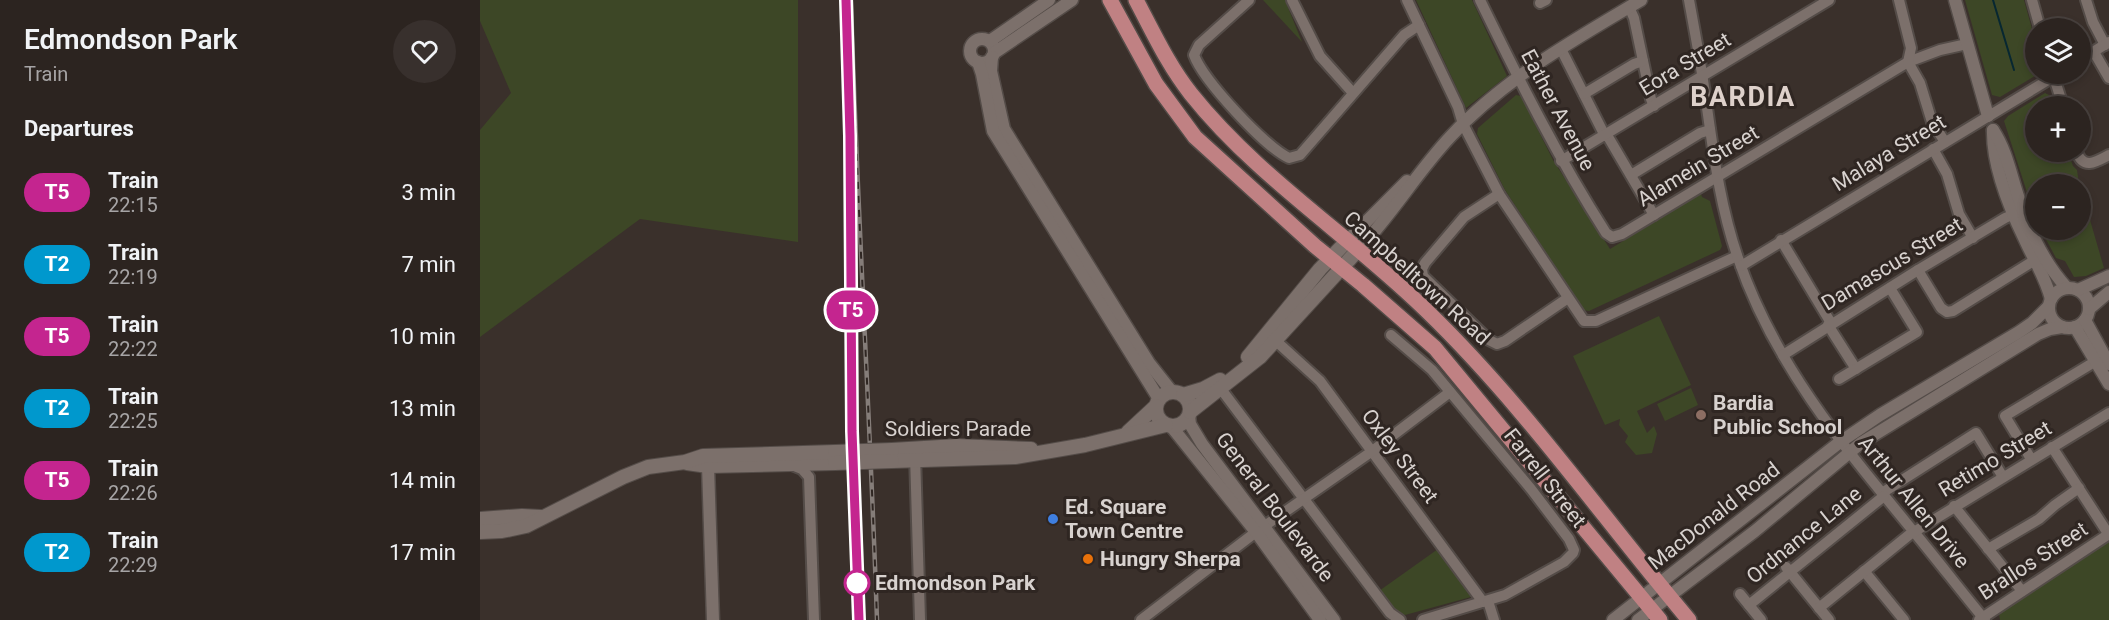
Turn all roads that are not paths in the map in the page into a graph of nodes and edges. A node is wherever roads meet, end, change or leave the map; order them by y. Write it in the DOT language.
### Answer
graph roads {
  1 [pos="1049,0"];
  2 [pos="1072,0"];
  3 [pos="1110,0"];
  4 [pos="1136,0"];
  5 [pos="1249,0"];
  6 [pos="1292,0"];
  7 [pos="1407,0"];
  8 [pos="1480,0"];
  9 [pos="1689,0"];
  10 [pos="1829,0"];
  11 [pos="1899,0"];
  12 [pos="1955,0"];
  13 [pos="2031,0"];
  14 [pos="2086,0"];
  15 [pos="1637,2"];
  16 [pos="2037,18"];
  17 [pos="1419,25"];
  18 [pos="1967,44"];
  19 [pos="2107,44"];
  20 [pos="1561,49"];
  21 [pos="992,51"];
  22 [pos="2094,51"];
  23 [pos="2091,53"];
  24 [pos="1643,61"];
  25 [pos="978,62"];
  26 [pos="1908,62"];
  27 [pos="1703,76"];
  28 [pos="1518,77"];
  29 [pos="2109,78"];
  30 [pos="2039,84"];
  31 [pos="1353,93"];
  32 [pos="1584,94"];
  33 [pos="1654,106"];
  34 [pos="1989,116"];
  35 [pos="1463,124"];
  36 [pos="1710,130"];
  37 [pos="1993,130"];
  38 [pos="1606,136"];
  39 [pos="1945,142"];
  40 [pos="1933,149"];
  41 [pos="2109,155"];
  42 [pos="1561,161"];
  43 [pos="2084,162"];
  44 [pos="1631,175"];
  45 [pos="1717,178"];
  46 [pos="1499,194"];
  47 [pos="1051,206"];
  48 [pos="2018,212"];
  49 [pos="1654,215"];
  50 [pos="1608,235"];
  51 [pos="1973,238"];
  52 [pos="1781,240"];
  53 [pos="1352,246"];
  54 [pos="1069,253"];
  55 [pos="2035,260"];
  56 [pos="1739,261"];
  57 [pos="1336,263"];
  58 [pos="1918,270"];
  59 [pos="2109,276"];
  60 [pos="1890,288"];
  61 [pos="2072,289"];
  62 [pos="2109,292"];
  63 [pos="1568,298"];
  64 [pos="2050,302"];
  65 [pos="2078,321"];
  66 [pos="1830,324"];
  67 [pos="1391,335"];
  68 [pos="1276,341"];
  69 [pos="1783,355"];
  70 [pos="2104,357"];
  71 [pos="1244,361"];
  72 [pos="1856,369"];
  73 [pos="1839,379"];
  74 [pos="2109,384"];
  75 [pos="1221,389"];
  76 [pos="1450,392"];
  77 [pos="1178,393"];
  78 [pos="1158,403"];
  79 [pos="2109,413"];
  80 [pos="1190,414"];
  81 [pos="1169,425"];
  82 [pos="1126,433"];
  83 [pos="1844,447"];
  84 [pos="2052,447"];
  85 [pos="1371,452"];
  86 [pos="915,454"];
  87 [pos="832,459"];
  88 [pos="2031,459"];
  89 [pos="685,462"];
  90 [pos="789,464"];
  91 [pos="708,466"];
  92 [pos="809,477"];
  93 [pos="2003,477"];
  94 [pos="2079,488"];
  95 [pos="1883,494"];
  96 [pos="1303,498"];
  97 [pos="1954,506"];
  98 [pos="542,517"];
  99 [pos="480,519"];
  100 [pos="1260,529"];
  101 [pos="480,532"];
  102 [pos="1914,532"];
  103 [pos="2109,535"];
  104 [pos="1988,549"];
  105 [pos="1788,569"];
  106 [pos="1864,571"];
  107 [pos="1664,589"];
  108 [pos="2022,591"];
  109 [pos="1740,594"];
  110 [pos="1641,597"];
  111 [pos="1486,602"];
  112 [pos="1749,605"];
  113 [pos="1819,608"];
  114 [pos="1656,615"];
  115 [pos="1982,619"];
  116 [pos="713,620"];
  117 [pos="814,620"];
  118 [pos="920,620"];
  119 [pos="1141,620"];
  120 [pos="1320,620"];
  121 [pos="1334,620"];
  122 [pos="1400,620"];
  123 [pos="1423,620"];
  124 [pos="1494,620"];
  125 [pos="1613,620"];
  126 [pos="1638,620"];
  127 [pos="1689,620"];
  128 [pos="1761,620"];
  129 [pos="1829,620"];
  130 [pos="1904,620"];
  1 -- 21 [label="street"];
  2 -- 21 [label="street"];
  3 -- 57 [label="main road, Campbelltown Road"];
  4 -- 53 [label="main road, Campbelltown Road"];
  5 -- 31 [label="street"];
  6 -- 31 [label="street"];
  7 -- 17 [label="street"];
  8 -- 28 [label="street, Eather Avenue"];
  9 -- 27 [label="street, Arthur Allen Drive"];
  10 -- 27 [label="street, Eora Street"];
  11 -- 26 [label="street"];
  12 -- 18 [label="street"];
  13 -- 16 [label="street"];
  14 -- 19 [label="street"];
  15 -- 20 [label="street"];
  15 -- 24 [label="street"];
  17 -- 31 [label="street"];
  17 -- 35 [label="street"];
  18 -- 26 [label="street, Alamein Street"];
  18 -- 34 [label="street"];
  19 -- 22 [label="street"];
  20 -- 28 [label="street"];
  20 -- 32 [label="street"];
  21 -- 25 [label="street"];
  21 -- 25 [label="street"];
  21 -- 47 [label="street"];
  22 -- 23 [label="street"];
  22 -- 29 [label="street"];
  24 -- 32 [label="street"];
  24 -- 33 [label="street"];
  25 -- 54 [label="street"];
  26 -- 39 [label="street"];
  26 -- 45 [label="street, Alamein Street"];
  27 -- 33 [label="street, Eora Street"];
  27 -- 36 [label="street, Arthur Allen Drive"];
  28 -- 35 [label="street"];
  28 -- 42 [label="street, Eather Avenue"];
  30 -- 34 [label="street, Malaya Street"];
  32 -- 38 [label="street"];
  33 -- 38 [label="street, Eora Street"];
  34 -- 37 [label="street"];
  34 -- 39 [label="street, Malaya Street"];
  35 -- 46 [label="street"];
  35 -- 53 [label="street"];
  36 -- 44 [label="street"];
  36 -- 45 [label="street, Arthur Allen Drive"];
  37 -- 48 [label="street"];
  38 -- 42 [label="street, Eora Street"];
  38 -- 44 [label="street"];
  39 -- 40 [label="street, Malaya Street"];
  40 -- 51 [label="street"];
  40 -- 52 [label="street, Malaya Street"];
  41 -- 43 [label="street"];
  42 -- 50 [label="street, Eather Avenue"];
  44 -- 49 [label="street"];
  45 -- 49 [label="street, Alamein Street"];
  45 -- 56 [label="street, Arthur Allen Drive"];
  46 -- 63 [label="street"];
  46 -- 63 [label="street"];
  47 -- 54 [label="street"];
  47 -- 77 [label="street"];
  48 -- 51 [label="street, Damascus Street"];
  48 -- 55 [label="street"];
  48 -- 61 [label="street"];
  49 -- 50 [label="street, Alamein Street"];
  51 -- 58 [label="street, Damascus Street"];
  52 -- 56 [label="street, Malaya Street"];
  52 -- 66 [label="street"];
  53 -- 57 [label="main road"];
  53 -- 107 [label="main road, Campbelltown Road"];
  54 -- 78 [label="street"];
  55 -- 58 [label="street"];
  55 -- 64 [label="street"];
  56 -- 63 [label="street, Malaya Street"];
  56 -- 69 [label="street, Arthur Allen Drive"];
  57 -- 68 [label="main road"];
  57 -- 71 [label="main road"];
  57 -- 110 [label="main road, Campbelltown Road"];
  58 -- 60 [label="street, Damascus Street"];
  59 -- 61 [label="street"];
  60 -- 66 [label="street, Damascus Street"];
  60 -- 72 [label="street"];
  61 -- 64 [label="street"];
  61 -- 65 [label="street"];
  62 -- 65 [label="street, MacDonald Road"];
  64 -- 65 [label="street"];
  64 -- 83 [label="street, MacDonald Road"];
  65 -- 70 [label="street"];
  65 -- 83 [label="street, MacDonald Road"];
  66 -- 69 [label="street, Damascus Street"];
  66 -- 72 [label="street"];
  67 -- 76 [label="street, Farrell Street"];
  68 -- 71 [label="main road"];
  68 -- 75 [label="main road"];
  68 -- 85 [label="street, Oxley Street"];
  69 -- 83 [label="street, Arthur Allen Drive"];
  70 -- 74 [label="street"];
  70 -- 88 [label="street"];
  71 -- 77 [label="main road"];
  72 -- 73 [label="street"];
  75 -- 80 [label="main road"];
  75 -- 96 [label="street"];
  76 -- 85 [label="street"];
  76 -- 111 [label="street, Farrell Street"];
  77 -- 78 [label="main road"];
  77 -- 80 [label="main road"];
  78 -- 81 [label="main road"];
  78 -- 82 [label="main road, Soldiers Parade"];
  79 -- 84 [label="street, Retimo Street"];
  80 -- 81 [label="main road"];
  80 -- 100 [label="street, General Boulevarde"];
  81 -- 82 [label="main road, Soldiers Parade"];
  81 -- 100 [label="street"];
  82 -- 86 [label="main road, Soldiers Parade"];
  83 -- 95 [label="street, Arthur Allen Drive"];
  83 -- 107 [label="street, MacDonald Road"];
  83 -- 107 [label="street, MacDonald Road"];
  84 -- 88 [label="street, Retimo Street"];
  84 -- 94 [label="street"];
  85 -- 96 [label="street"];
  85 -- 111 [label="street, Oxley Street"];
  86 -- 87 [label="main road, Soldiers Parade, bridge"];
  86 -- 118 [label="street"];
  87 -- 89 [label="main road, Soldiers Parade"];
  87 -- 90 [label="main road, Soldiers Parade"];
  87 -- 92 [label="street"];
  88 -- 93 [label="street, Retimo Street"];
  89 -- 91 [label="main road, Soldiers Parade"];
  89 -- 98 [label="main road, Soldiers Parade"];
  90 -- 91 [label="main road, Soldiers Parade"];
  90 -- 92 [label="street"];
  91 -- 116 [label="street"];
  92 -- 117 [label="street"];
  93 -- 95 [label="street, Ordnance Lane"];
  93 -- 97 [label="street, Retimo Street"];
  94 -- 103 [label="street"];
  94 -- 104 [label="street"];
  95 -- 102 [label="street, Arthur Allen Drive"];
  95 -- 105 [label="street, Ordnance Lane"];
  96 -- 100 [label="street"];
  96 -- 122 [label="street"];
  97 -- 102 [label="street, Retimo Street"];
  97 -- 104 [label="street"];
  98 -- 99 [label="main road, Soldiers Parade"];
  98 -- 101 [label="main road, Soldiers Parade"];
  100 -- 119 [label="street"];
  100 -- 120 [label="street"];
  100 -- 121 [label="street, General Boulevarde"];
  102 -- 106 [label="street, Retimo Street"];
  102 -- 115 [label="street, Arthur Allen Drive"];
  103 -- 108 [label="street, Brallos Street"];
  104 -- 108 [label="street"];
  105 -- 112 [label="street, Ordnance Lane"];
  105 -- 113 [label="street"];
  106 -- 113 [label="street, Retimo Street"];
  106 -- 130 [label="street"];
  107 -- 110 [label="street, MacDonald Road"];
  107 -- 114 [label="street, MacDonald Road"];
  107 -- 127 [label="main road, Campbelltown Road"];
  108 -- 115 [label="street, Brallos Street"];
  109 -- 112 [label="street, Ordnance Lane"];
  110 -- 114 [label="main road, Campbelltown Road"];
  110 -- 125 [label="street, MacDonald Road"];
  111 -- 123 [label="street, Farrell Street"];
  111 -- 124 [label="street, Oxley Street"];
  112 -- 128 [label="street, Ordnance Lane"];
  113 -- 129 [label="street"];
  114 -- 126 [label="street, MacDonald Road"];
}
